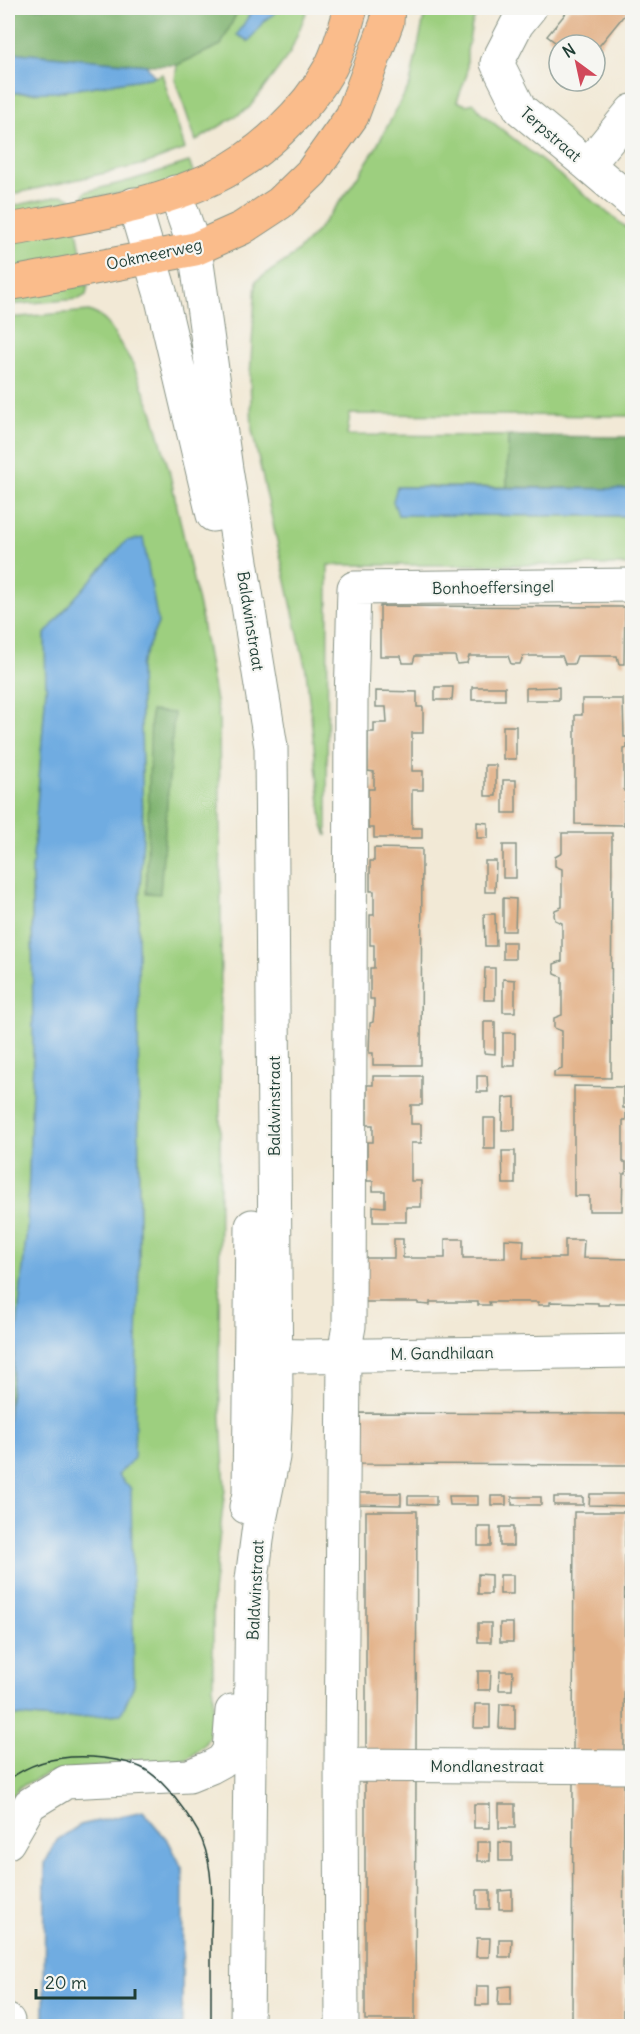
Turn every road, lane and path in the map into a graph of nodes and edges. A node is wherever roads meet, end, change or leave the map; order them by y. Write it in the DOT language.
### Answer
graph roads {
  1 [pos="351,8"];
  2 [pos="388,8"];
  3 [pos="531,8"];
  4 [pos="633,111"];
  5 [pos="588,165"];
  6 [pos="175,192"];
  7 [pos="633,202"];
  8 [pos="134,204"];
  9 [pos="8,230"];
  10 [pos="195,249"];
  11 [pos="150,257"];
  12 [pos="8,284"];
  13 [pos="633,585"];
  14 [pos="633,1351"];
  15 [pos="344,1354"];
  16 [pos="264,1355"];
  17 [pos="341,1765"];
  18 [pos="633,1767"];
  19 [pos="8,1842"];
  20 [pos="8,2021"];
  21 [pos="8,2026"];
  22 [pos="247,2026"];
  23 [pos="342,2026"];
  1 -- 6 [label="main road"];
  2 -- 10 [label="main road, Ookmeerweg"];
  3 -- 5 [label="street, Terpstraat"];
  4 -- 5 [label="street"];
  5 -- 7 [label="street"];
  6 -- 8 [label="main road"];
  6 -- 10 [label="street, Baldwinstraat"];
  8 -- 9 [label="main road"];
  8 -- 11 [label="street, Baldwinstraat"];
  10 -- 11 [label="main road, Ookmeerweg"];
  10 -- 16 [label="street, Baldwinstraat"];
  11 -- 12 [label="main road, Ookmeerweg"];
  11 -- 16 [label="street, Baldwinstraat"];
  13 -- 15 [label="street, Bonhoeffersingel"];
  14 -- 15 [label="street, M. Gandhilaan"];
  15 -- 16 [label="street, M. Gandhilaan"];
  15 -- 17 [label="street"];
  16 -- 19 [label="street, Baldwinstraat"];
  16 -- 22 [label="street, Baldwinstraat"];
  17 -- 18 [label="street, Mondlanestraat"];
  17 -- 23 [label="street"];
  20 -- 21 [label="street"];
}
